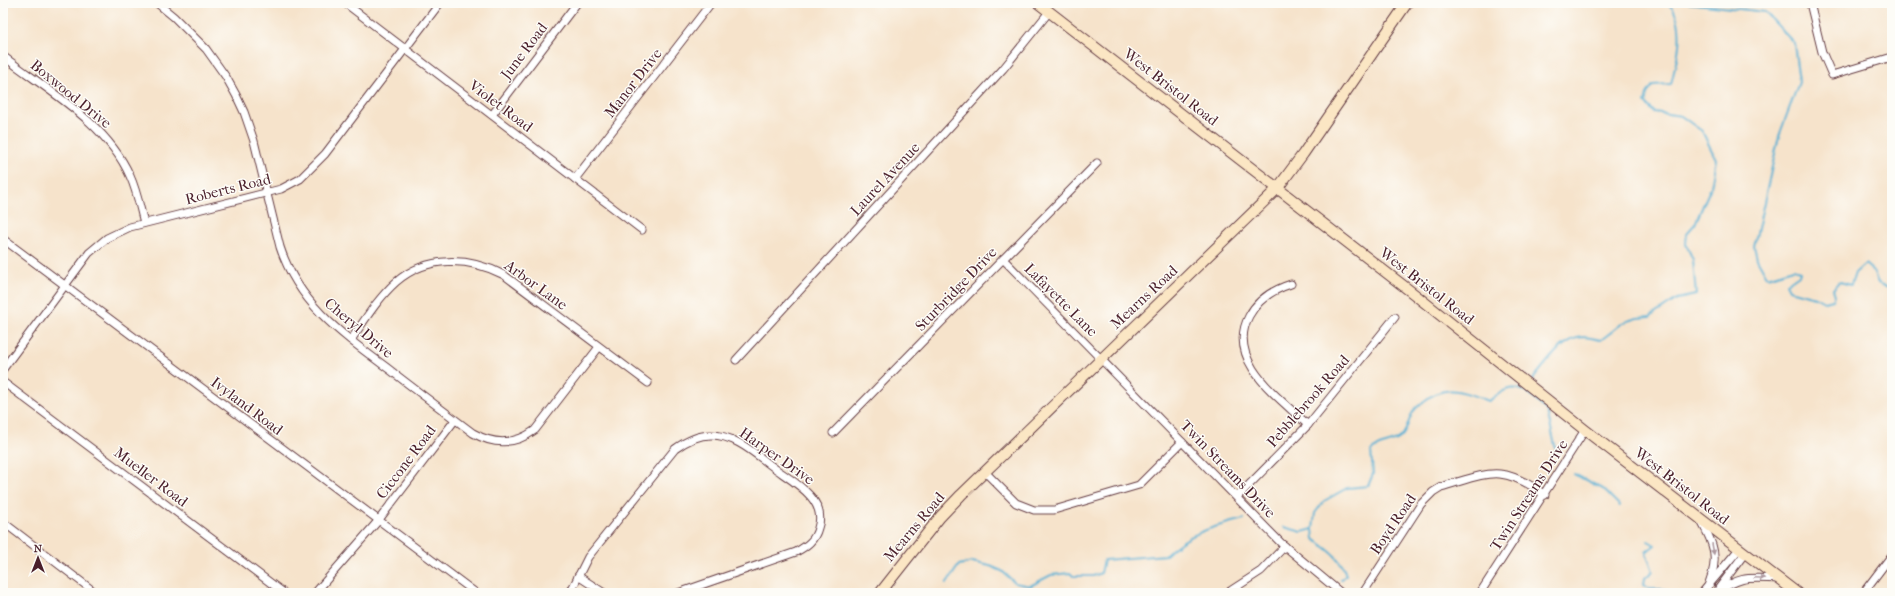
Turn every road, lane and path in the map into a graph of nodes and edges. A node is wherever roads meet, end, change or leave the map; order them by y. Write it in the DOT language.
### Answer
graph roads {
  1 [pos="157,3"];
  2 [pos="345,3"];
  3 [pos="440,3"];
  4 [pos="576,3"];
  5 [pos="711,3"];
  6 [pos="1038,3"];
  7 [pos="1407,3"];
  8 [pos="1810,3"];
  9 [pos="1049,12"];
  10 [pos="405,49"];
  11 [pos="3,56"];
  12 [pos="1892,57"];
  13 [pos="492,115"];
  14 [pos="1097,163"];
  15 [pos="575,179"];
  16 [pos="1277,189"];
  17 [pos="266,193"];
  18 [pos="144,223"];
  19 [pos="642,230"];
  20 [pos="3,239"];
  21 [pos="1003,259"];
  22 [pos="1291,284"];
  23 [pos="65,286"];
  24 [pos="1395,318"];
  25 [pos="350,340"];
  26 [pos="599,347"];
  27 [pos="1100,359"];
  28 [pos="736,360"];
  29 [pos="3,369"];
  30 [pos="3,382"];
  31 [pos="648,383"];
  32 [pos="456,420"];
  33 [pos="1308,425"];
  34 [pos="1585,430"];
  35 [pos="834,433"];
  36 [pos="1182,442"];
  37 [pos="984,472"];
  38 [pos="1545,495"];
  39 [pos="1237,497"];
  40 [pos="1699,518"];
  41 [pos="378,521"];
  42 [pos="3,522"];
  43 [pos="1285,546"];
  44 [pos="1742,551"];
  45 [pos="1892,555"];
  46 [pos="578,576"];
  47 [pos="1779,579"];
  48 [pos="1709,583"];
  49 [pos="96,593"];
  50 [pos="284,593"];
  51 [pos="315,593"];
  52 [pos="476,593"];
  53 [pos="570,593"];
  54 [pos="604,593"];
  55 [pos="678,593"];
  56 [pos="880,593"];
  57 [pos="1227,593"];
  58 [pos="1341,593"];
  59 [pos="1362,593"];
  60 [pos="1480,593"];
  61 [pos="1702,593"];
  62 [pos="1715,593"];
  63 [pos="1797,593"];
  64 [pos="1863,593"];
  1 -- 17 [label="street, Cheryl Drive"];
  2 -- 10 [label="street, Violet Road"];
  3 -- 10 [label="street, Roberts Road"];
  4 -- 13 [label="street, June Road"];
  5 -- 15 [label="street, Manor Drive"];
  6 -- 9 [label="main road, West Bristol Road"];
  7 -- 16 [label="main road, Mearns Road"];
  8 -- 12 [label="street"];
  9 -- 16 [label="main road, West Bristol Road"];
  9 -- 28 [label="street, Laurel Avenue"];
  10 -- 13 [label="street, Violet Road"];
  10 -- 17 [label="street, Roberts Road"];
  11 -- 18 [label="street, Boxwood Drive"];
  13 -- 15 [label="street, Violet Road"];
  14 -- 21 [label="street, Sturbridge Drive"];
  15 -- 19 [label="street, Violet Road"];
  16 -- 27 [label="main road, Mearns Road"];
  16 -- 34 [label="main road, West Bristol Road"];
  17 -- 18 [label="street, Roberts Road"];
  17 -- 25 [label="street, Cheryl Drive"];
  18 -- 23 [label="street, Roberts Road"];
  20 -- 23 [label="street, Ivyland Road"];
  21 -- 27 [label="street, Lafayette Lane"];
  21 -- 35 [label="street, Sturbridge Drive"];
  22 -- 33 [label="street"];
  23 -- 29 [label="street, Roberts Road"];
  23 -- 41 [label="street, Ivyland Road"];
  24 -- 33 [label="street, Pebblebrook Road"];
  25 -- 26 [label="street, Arbor Lane"];
  25 -- 32 [label="street, Cheryl Drive"];
  26 -- 31 [label="street, Arbor Lane"];
  26 -- 32 [label="street, Cheryl Drive"];
  27 -- 36 [label="street, Twin Streams Drive"];
  27 -- 37 [label="main road, Mearns Road"];
  30 -- 50 [label="street, Mueller Road"];
  32 -- 41 [label="street, Ciccone Road"];
  33 -- 39 [label="street, Pebblebrook Road"];
  34 -- 38 [label="street, Twin Streams Drive"];
  34 -- 40 [label="main road, West Bristol Road"];
  36 -- 37 [label="street"];
  36 -- 39 [label="street, Twin Streams Drive"];
  37 -- 56 [label="main road, Mearns Road"];
  38 -- 59 [label="street, Boyd Road"];
  38 -- 60 [label="street, Twin Streams Drive"];
  39 -- 43 [label="street, Twin Streams Drive"];
  40 -- 44 [label="main road, West Bristol Road"];
  40 -- 48 [label="street, one-way"];
  41 -- 51 [label="street, Ciccone Road"];
  41 -- 52 [label="street, Ivyland Road"];
  42 -- 49 [label="street"];
  43 -- 57 [label="street"];
  43 -- 58 [label="street, Twin Streams Drive"];
  44 -- 47 [label="main road, West Bristol Road"];
  44 -- 48 [label="street"];
  44 -- 62 [label="street"];
  45 -- 64 [label="street"];
  46 -- 53 [label="street, Harper Drive"];
  46 -- 54 [label="street"];
  46 -- 55 [label="street, Harper Drive"];
  62 -- 47 [label="street, one-way"];
  47 -- 63 [label="main road, West Bristol Road"];
  48 -- 61 [label="street"];
}
